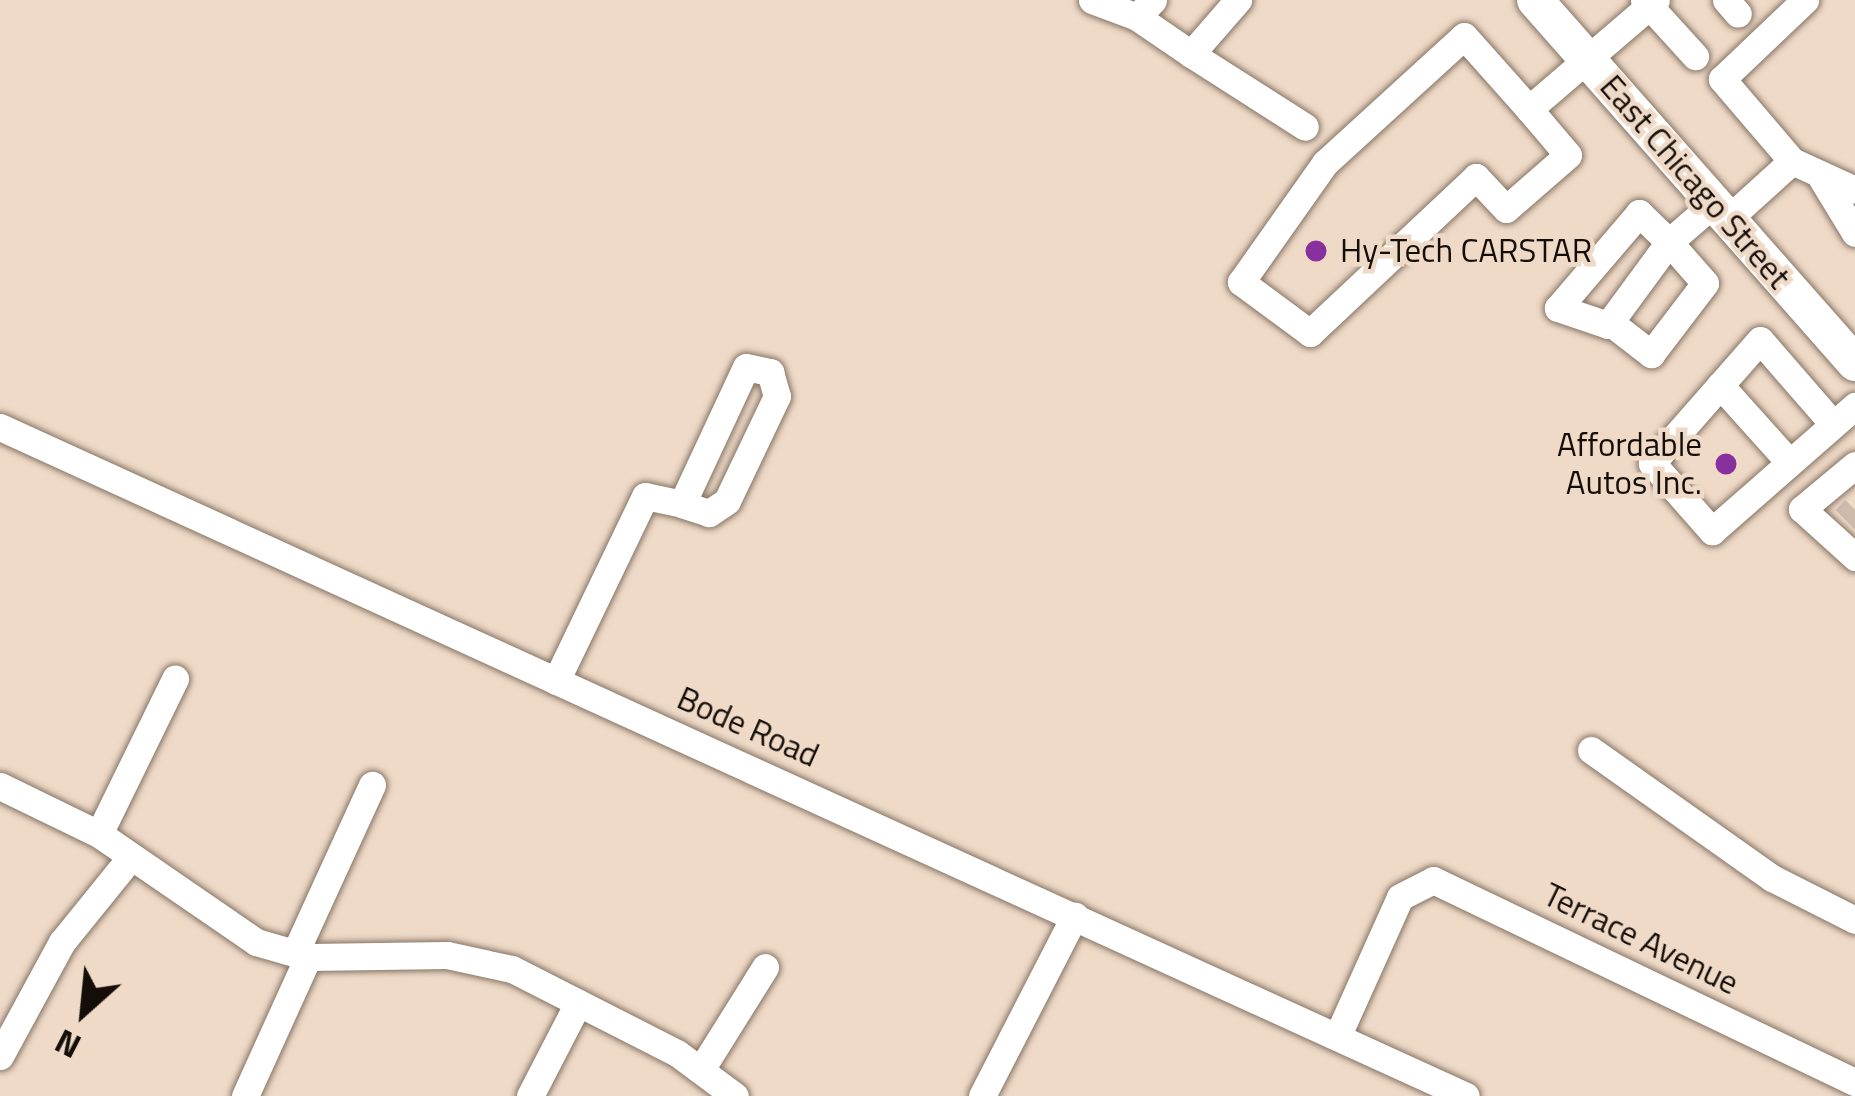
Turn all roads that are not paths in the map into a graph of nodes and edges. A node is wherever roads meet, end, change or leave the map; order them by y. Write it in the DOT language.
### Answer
graph roads {
  1 [pos="1092,0"];
  2 [pos="1238,0"];
  3 [pos="1535,0"];
  4 [pos="1804,0"];
  5 [pos="1650,2"];
  6 [pos="1145,9"];
  7 [pos="1191,54"];
  8 [pos="1695,56"];
  9 [pos="1585,57"];
  10 [pos="1529,109"];
  11 [pos="1305,127"];
  12 [pos="1792,160"];
  13 [pos="1822,178"];
  14 [pos="1855,190"];
  15 [pos="1721,211"];
  16 [pos="1855,232"];
  17 [pos="1670,242"];
  18 [pos="1611,323"];
  19 [pos="1855,363"];
  20 [pos="1720,386"];
  21 [pos="1844,415"];
  22 [pos="0,427"];
  23 [pos="1789,462"];
  24 [pos="1855,465"];
  25 [pos="682,505"];
  26 [pos="1855,556"];
  27 [pos="175,679"];
  28 [pos="556,681"];
  29 [pos="1592,750"];
  30 [pos="371,785"];
  31 [pos="0,786"];
  32 [pos="99,834"];
  33 [pos="130,858"];
  34 [pos="1075,915"];
  35 [pos="1855,920"];
  36 [pos="301,955"];
  37 [pos="765,967"];
  38 [pos="578,1003"];
  39 [pos="1338,1035"];
  40 [pos="0,1056"];
  41 [pos="702,1068"];
  42 [pos="1410,1070"];
  43 [pos="1855,1082"];
  44 [pos="244,1096"];
  45 [pos="530,1096"];
  46 [pos="735,1096"];
  47 [pos="982,1096"];
  48 [pos="1397,1096"];
  49 [pos="1466,1096"];
  1 -- 6 [label="street"];
  2 -- 7 [label="street"];
  3 -- 9 [label="main road, East Chicago Street"];
  4 -- 12 [label="street"];
  5 -- 8 [label="street"];
  5 -- 9 [label="street"];
  6 -- 7 [label="street"];
  7 -- 11 [label="street"];
  9 -- 10 [label="street"];
  9 -- 15 [label="main road, East Chicago Street"];
  10 -- 10 [label="street"];
  12 -- 13 [label="street"];
  12 -- 15 [label="street"];
  13 -- 14 [label="street"];
  13 -- 16 [label="street"];
  15 -- 17 [label="street"];
  15 -- 19 [label="main road, East Chicago Street"];
  17 -- 18 [label="street"];
  17 -- 18 [label="street"];
  17 -- 18 [label="street"];
  20 -- 21 [label="street"];
  20 -- 23 [label="street"];
  20 -- 23 [label="street"];
  21 -- 23 [label="street"];
  22 -- 28 [label="street, Bode Road"];
  24 -- 26 [label="street"];
  25 -- 25 [label="street"];
  25 -- 28 [label="street"];
  27 -- 32 [label="street"];
  28 -- 34 [label="street, Bode Road"];
  29 -- 35 [label="street"];
  30 -- 36 [label="street"];
  31 -- 32 [label="street"];
  32 -- 33 [label="street"];
  33 -- 36 [label="street"];
  33 -- 40 [label="street"];
  34 -- 39 [label="street, Bode Road"];
  34 -- 47 [label="street"];
  36 -- 38 [label="street"];
  36 -- 44 [label="street"];
  37 -- 41 [label="street"];
  38 -- 41 [label="street"];
  38 -- 45 [label="street"];
  39 -- 42 [label="street, Bode Road"];
  39 -- 43 [label="street, Terrace Avenue"];
  41 -- 46 [label="street"];
  42 -- 48 [label="street"];
  42 -- 49 [label="street, Bode Road"];
}
